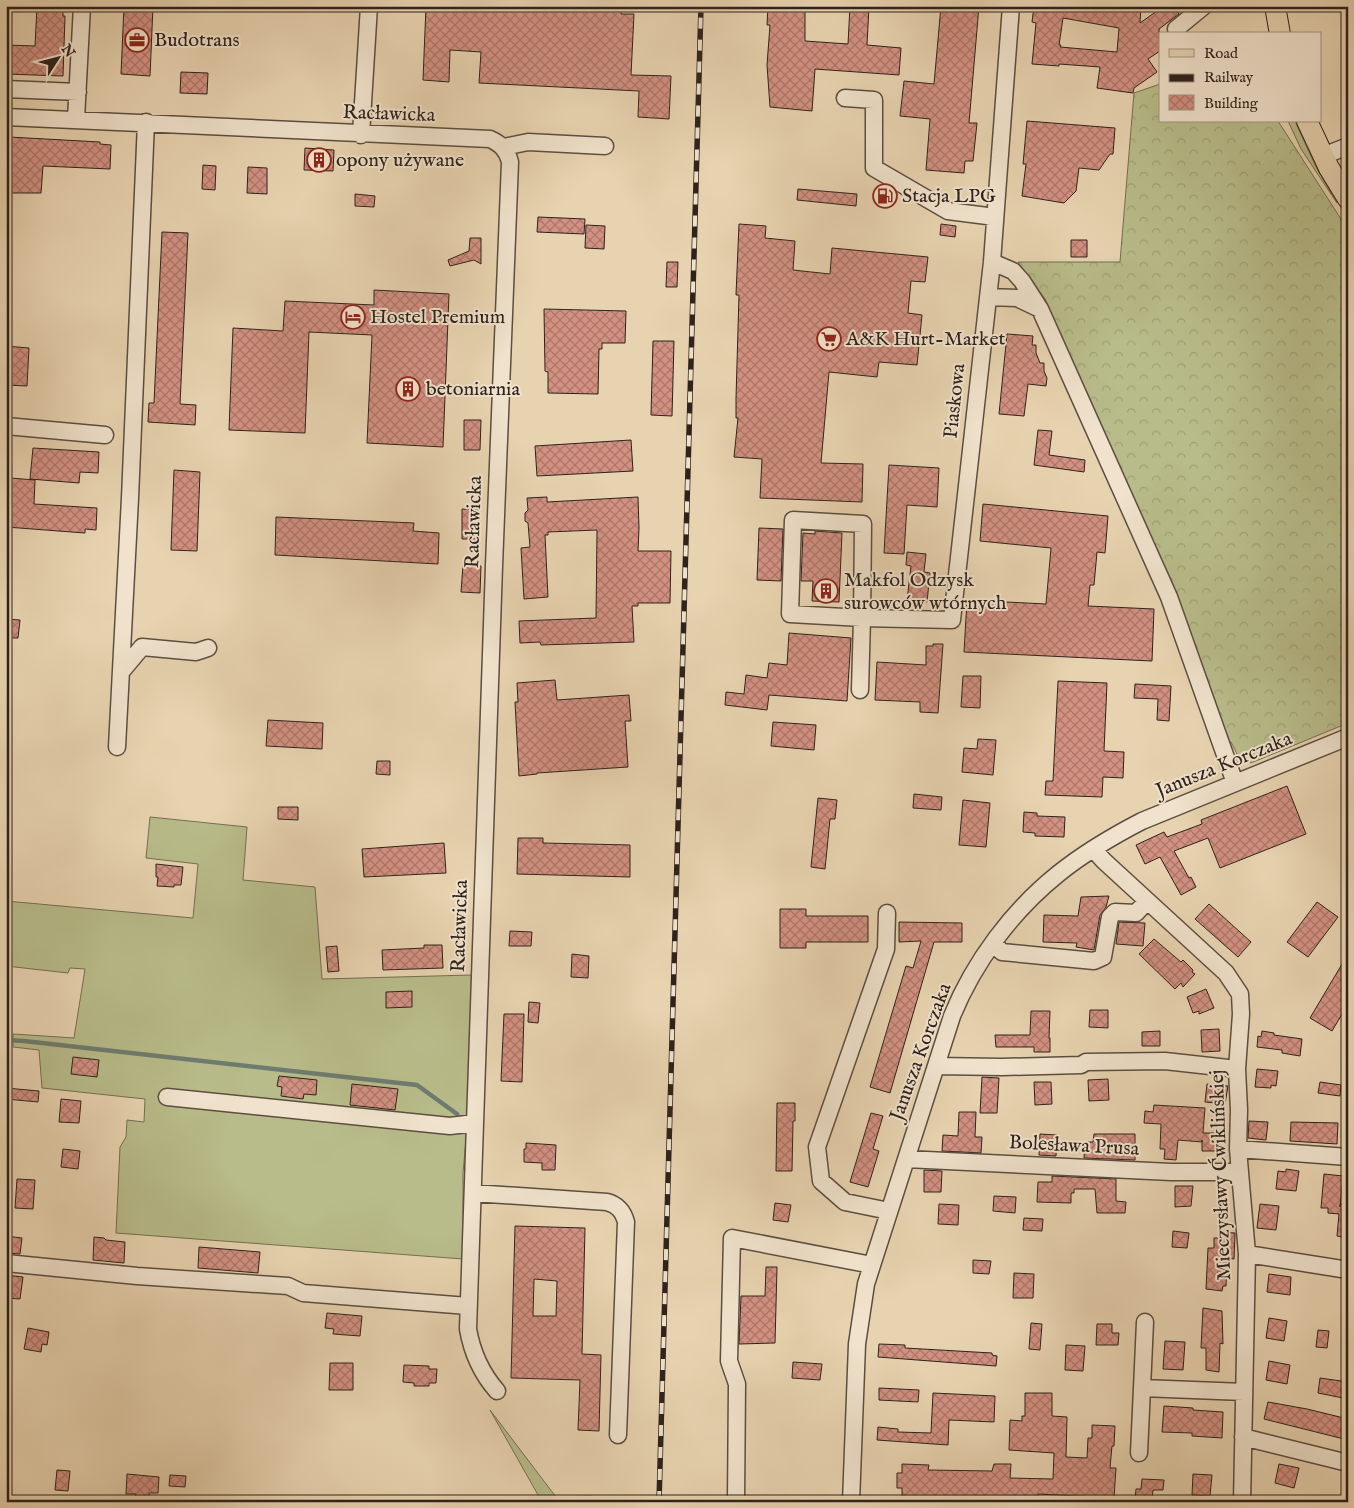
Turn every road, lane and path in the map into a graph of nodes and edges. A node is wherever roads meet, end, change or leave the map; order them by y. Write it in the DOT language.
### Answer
graph roads {
  1 [pos="82,6"];
  2 [pos="369,6"];
  3 [pos="1011,6"];
  4 [pos="1204,6"];
  5 [pos="1275,6"];
  6 [pos="1176,29"];
  7 [pos="1280,32"];
  8 [pos="6,89"];
  9 [pos="78,92"];
  10 [pos="845,98"];
  11 [pos="6,116"];
  12 [pos="76,119"];
  13 [pos="146,122"];
  14 [pos="1308,122"];
  15 [pos="362,134"];
  16 [pos="605,146"];
  17 [pos="1348,146"];
  18 [pos="504,147"];
  19 [pos="1323,156"];
  20 [pos="1348,199"];
  21 [pos="995,217"];
  22 [pos="992,262"];
  23 [pos="988,297"];
  24 [pos="1040,309"];
  25 [pos="6,426"];
  26 [pos="105,434"];
  27 [pos="862,618"];
  28 [pos="208,648"];
  29 [pos="121,672"];
  30 [pos="860,690"];
  31 [pos="1348,737"];
  32 [pos="117,747"];
  33 [pos="1235,782"];
  34 [pos="1093,849"];
  35 [pos="1147,901"];
  36 [pos="887,913"];
  37 [pos="993,943"];
  38 [pos="936,1066"];
  39 [pos="1237,1070"];
  40 [pos="167,1096"];
  41 [pos="475,1123"];
  42 [pos="1238,1149"];
  43 [pos="1348,1157"];
  44 [pos="906,1159"];
  45 [pos="1240,1172"];
  46 [pos="473,1193"];
  47 [pos="889,1211"];
  48 [pos="1247,1254"];
  49 [pos="6,1264"];
  50 [pos="872,1265"];
  51 [pos="1348,1270"];
  52 [pos="468,1306"];
  53 [pos="1145,1322"];
  54 [pos="1142,1388"];
  55 [pos="497,1391"];
  56 [pos="1244,1392"];
  57 [pos="618,1435"];
  58 [pos="1243,1438"];
  59 [pos="1139,1453"];
  60 [pos="1348,1463"];
  61 [pos="736,1502"];
  62 [pos="851,1502"];
  63 [pos="1242,1502"];
  1 -- 9 [label="street"];
  2 -- 15 [label="street"];
  3 -- 21 [label="street, Piaskowa"];
  4 -- 6 [label="street"];
  5 -- 7 [label="main road"];
  8 -- 9 [label="street"];
  9 -- 12 [label="street"];
  10 -- 21 [label="street"];
  11 -- 12 [label="street, Racławicka"];
  12 -- 13 [label="street, Racławicka"];
  13 -- 15 [label="street, Racławicka"];
  13 -- 29 [label="street"];
  14 -- 19 [label="main road"];
  15 -- 18 [label="street, Racławicka"];
  16 -- 18 [label="street"];
  17 -- 19 [label="street"];
  18 -- 41 [label="street, Racławicka"];
  19 -- 20 [label="main road"];
  21 -- 22 [label="street, Piaskowa"];
  22 -- 23 [label="street, Piaskowa"];
  22 -- 24 [label="street"];
  23 -- 24 [label="street"];
  23 -- 27 [label="street, Piaskowa"];
  24 -- 33 [label="street"];
  25 -- 26 [label="street"];
  27 -- 27 [label="street, Piaskowa"];
  27 -- 30 [label="street, Piaskowa"];
  28 -- 29 [label="street"];
  29 -- 32 [label="street"];
  31 -- 33 [label="street, Janusza Korczaka"];
  33 -- 34 [label="street, Janusza Korczaka"];
  34 -- 35 [label="street, Mieczysławy Ćwiklińskiej"];
  34 -- 37 [label="street, Janusza Korczaka"];
  35 -- 37 [label="street"];
  35 -- 39 [label="street, Mieczysławy Ćwiklińskiej"];
  36 -- 47 [label="street"];
  37 -- 38 [label="street, Janusza Korczaka"];
  38 -- 39 [label="street"];
  38 -- 44 [label="street, Janusza Korczaka"];
  39 -- 42 [label="street, Mieczysławy Ćwiklińskiej"];
  40 -- 41 [label="street"];
  41 -- 46 [label="street, Racławicka"];
  42 -- 43 [label="street"];
  42 -- 45 [label="street, Mieczysławy Ćwiklińskiej"];
  44 -- 45 [label="street, Bolesława Prusa"];
  44 -- 47 [label="street, Janusza Korczaka"];
  45 -- 48 [label="street, Mieczysławy Ćwiklińskiej"];
  46 -- 52 [label="street, Racławicka"];
  46 -- 57 [label="street"];
  47 -- 50 [label="street, Janusza Korczaka"];
  48 -- 51 [label="street"];
  48 -- 56 [label="street, Mieczysławy Ćwiklińskiej"];
  49 -- 52 [label="street"];
  50 -- 61 [label="street"];
  50 -- 62 [label="street, Janusza Korczaka"];
  52 -- 55 [label="street, Racławicka"];
  53 -- 54 [label="street"];
  54 -- 56 [label="street"];
  54 -- 59 [label="street"];
  56 -- 58 [label="street, Mieczysławy Ćwiklińskiej"];
  58 -- 60 [label="street"];
  58 -- 63 [label="street, Mieczysławy Ćwiklińskiej"];
}
